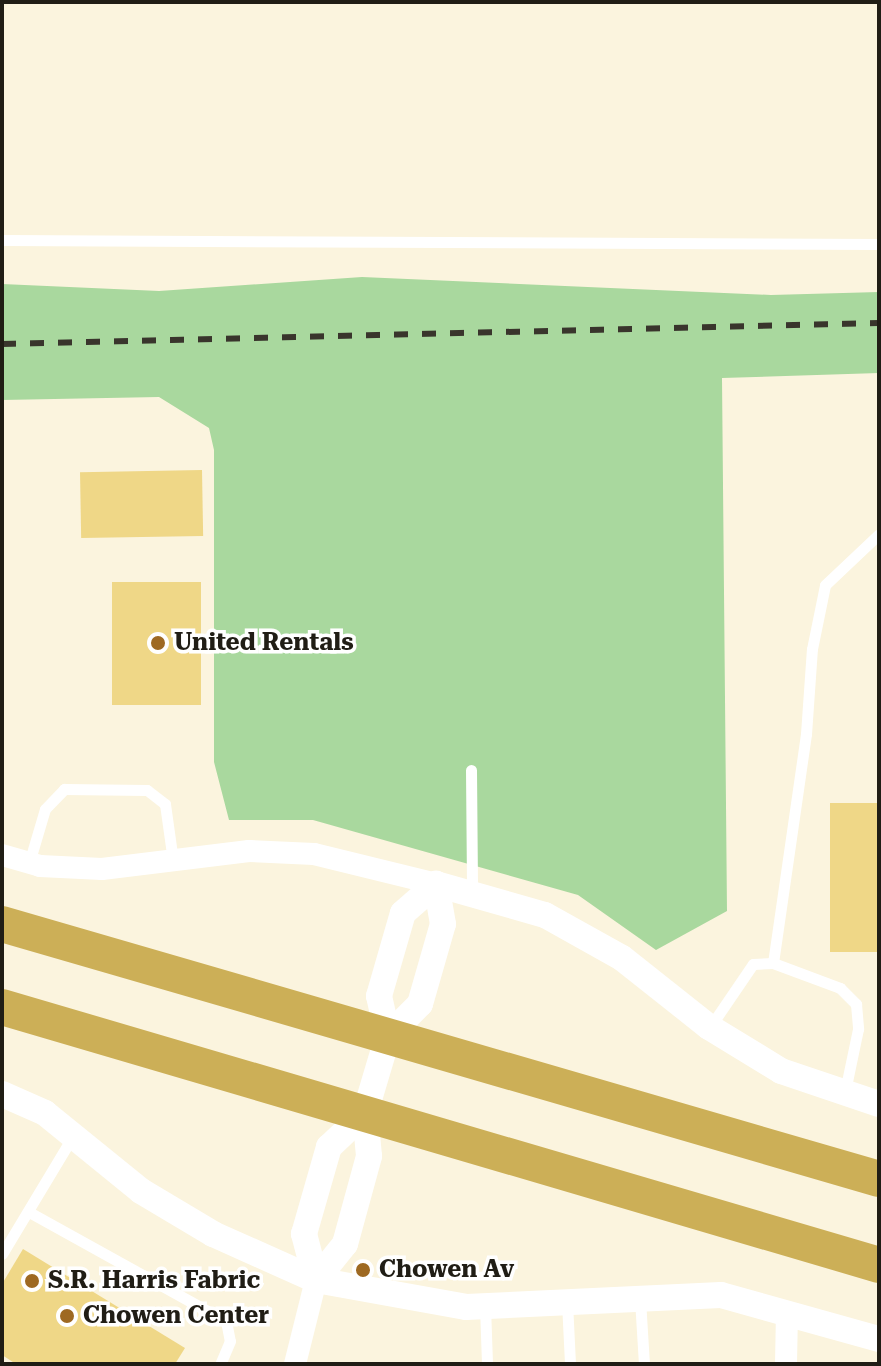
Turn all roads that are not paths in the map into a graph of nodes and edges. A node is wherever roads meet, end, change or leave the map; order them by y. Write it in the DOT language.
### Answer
graph roads {
  1 [pos="2,240"];
  2 [pos="879,244"];
  3 [pos="879,534"];
  4 [pos="471,770"];
  5 [pos="2,855"];
  6 [pos="29,863"];
  7 [pos="174,863"];
  8 [pos="436,884"];
  9 [pos="472,894"];
  10 [pos="2,924"];
  11 [pos="773,963"];
  12 [pos="2,1007"];
  13 [pos="709,1027"];
  14 [pos="388,1036"];
  15 [pos="844,1093"];
  16 [pos="2,1094"];
  17 [pos="879,1104"];
  18 [pos="365,1113"];
  19 [pos="74,1135"];
  20 [pos="879,1179"];
  21 [pos="29,1212"];
  22 [pos="2,1254"];
  23 [pos="879,1265"];
  24 [pos="316,1280"];
  25 [pos="640,1298"];
  26 [pos="567,1302"];
  27 [pos="485,1306"];
  28 [pos="787,1314"];
  29 [pos="879,1339"];
  30 [pos="220,1364"];
  31 [pos="295,1364"];
  32 [pos="487,1364"];
  33 [pos="570,1364"];
  34 [pos="644,1364"];
  35 [pos="786,1364"];
  1 -- 2 [label="lane"];
  3 -- 11 [label="lane"];
  4 -- 9 [label="lane"];
  5 -- 6 [label="street"];
  6 -- 7 [label="street"];
  6 -- 7 [label="lane"];
  7 -- 8 [label="street"];
  8 -- 9 [label="street"];
  8 -- 14 [label="street"];
  8 -- 14 [label="street"];
  9 -- 13 [label="street"];
  10 -- 14 [label="highway"];
  11 -- 13 [label="lane"];
  11 -- 15 [label="lane"];
  12 -- 18 [label="highway"];
  13 -- 15 [label="street"];
  14 -- 18 [label="street"];
  14 -- 20 [label="highway"];
  15 -- 17 [label="street"];
  16 -- 19 [label="street"];
  18 -- 23 [label="highway"];
  18 -- 24 [label="street"];
  18 -- 24 [label="street"];
  19 -- 21 [label="lane"];
  19 -- 24 [label="street"];
  21 -- 22 [label="lane"];
  21 -- 30 [label="lane"];
  24 -- 27 [label="street"];
  24 -- 31 [label="street"];
  25 -- 26 [label="street"];
  25 -- 28 [label="street"];
  25 -- 34 [label="lane"];
  26 -- 27 [label="street"];
  26 -- 33 [label="lane"];
  27 -- 32 [label="lane"];
  28 -- 29 [label="street"];
  28 -- 35 [label="street"];
}
